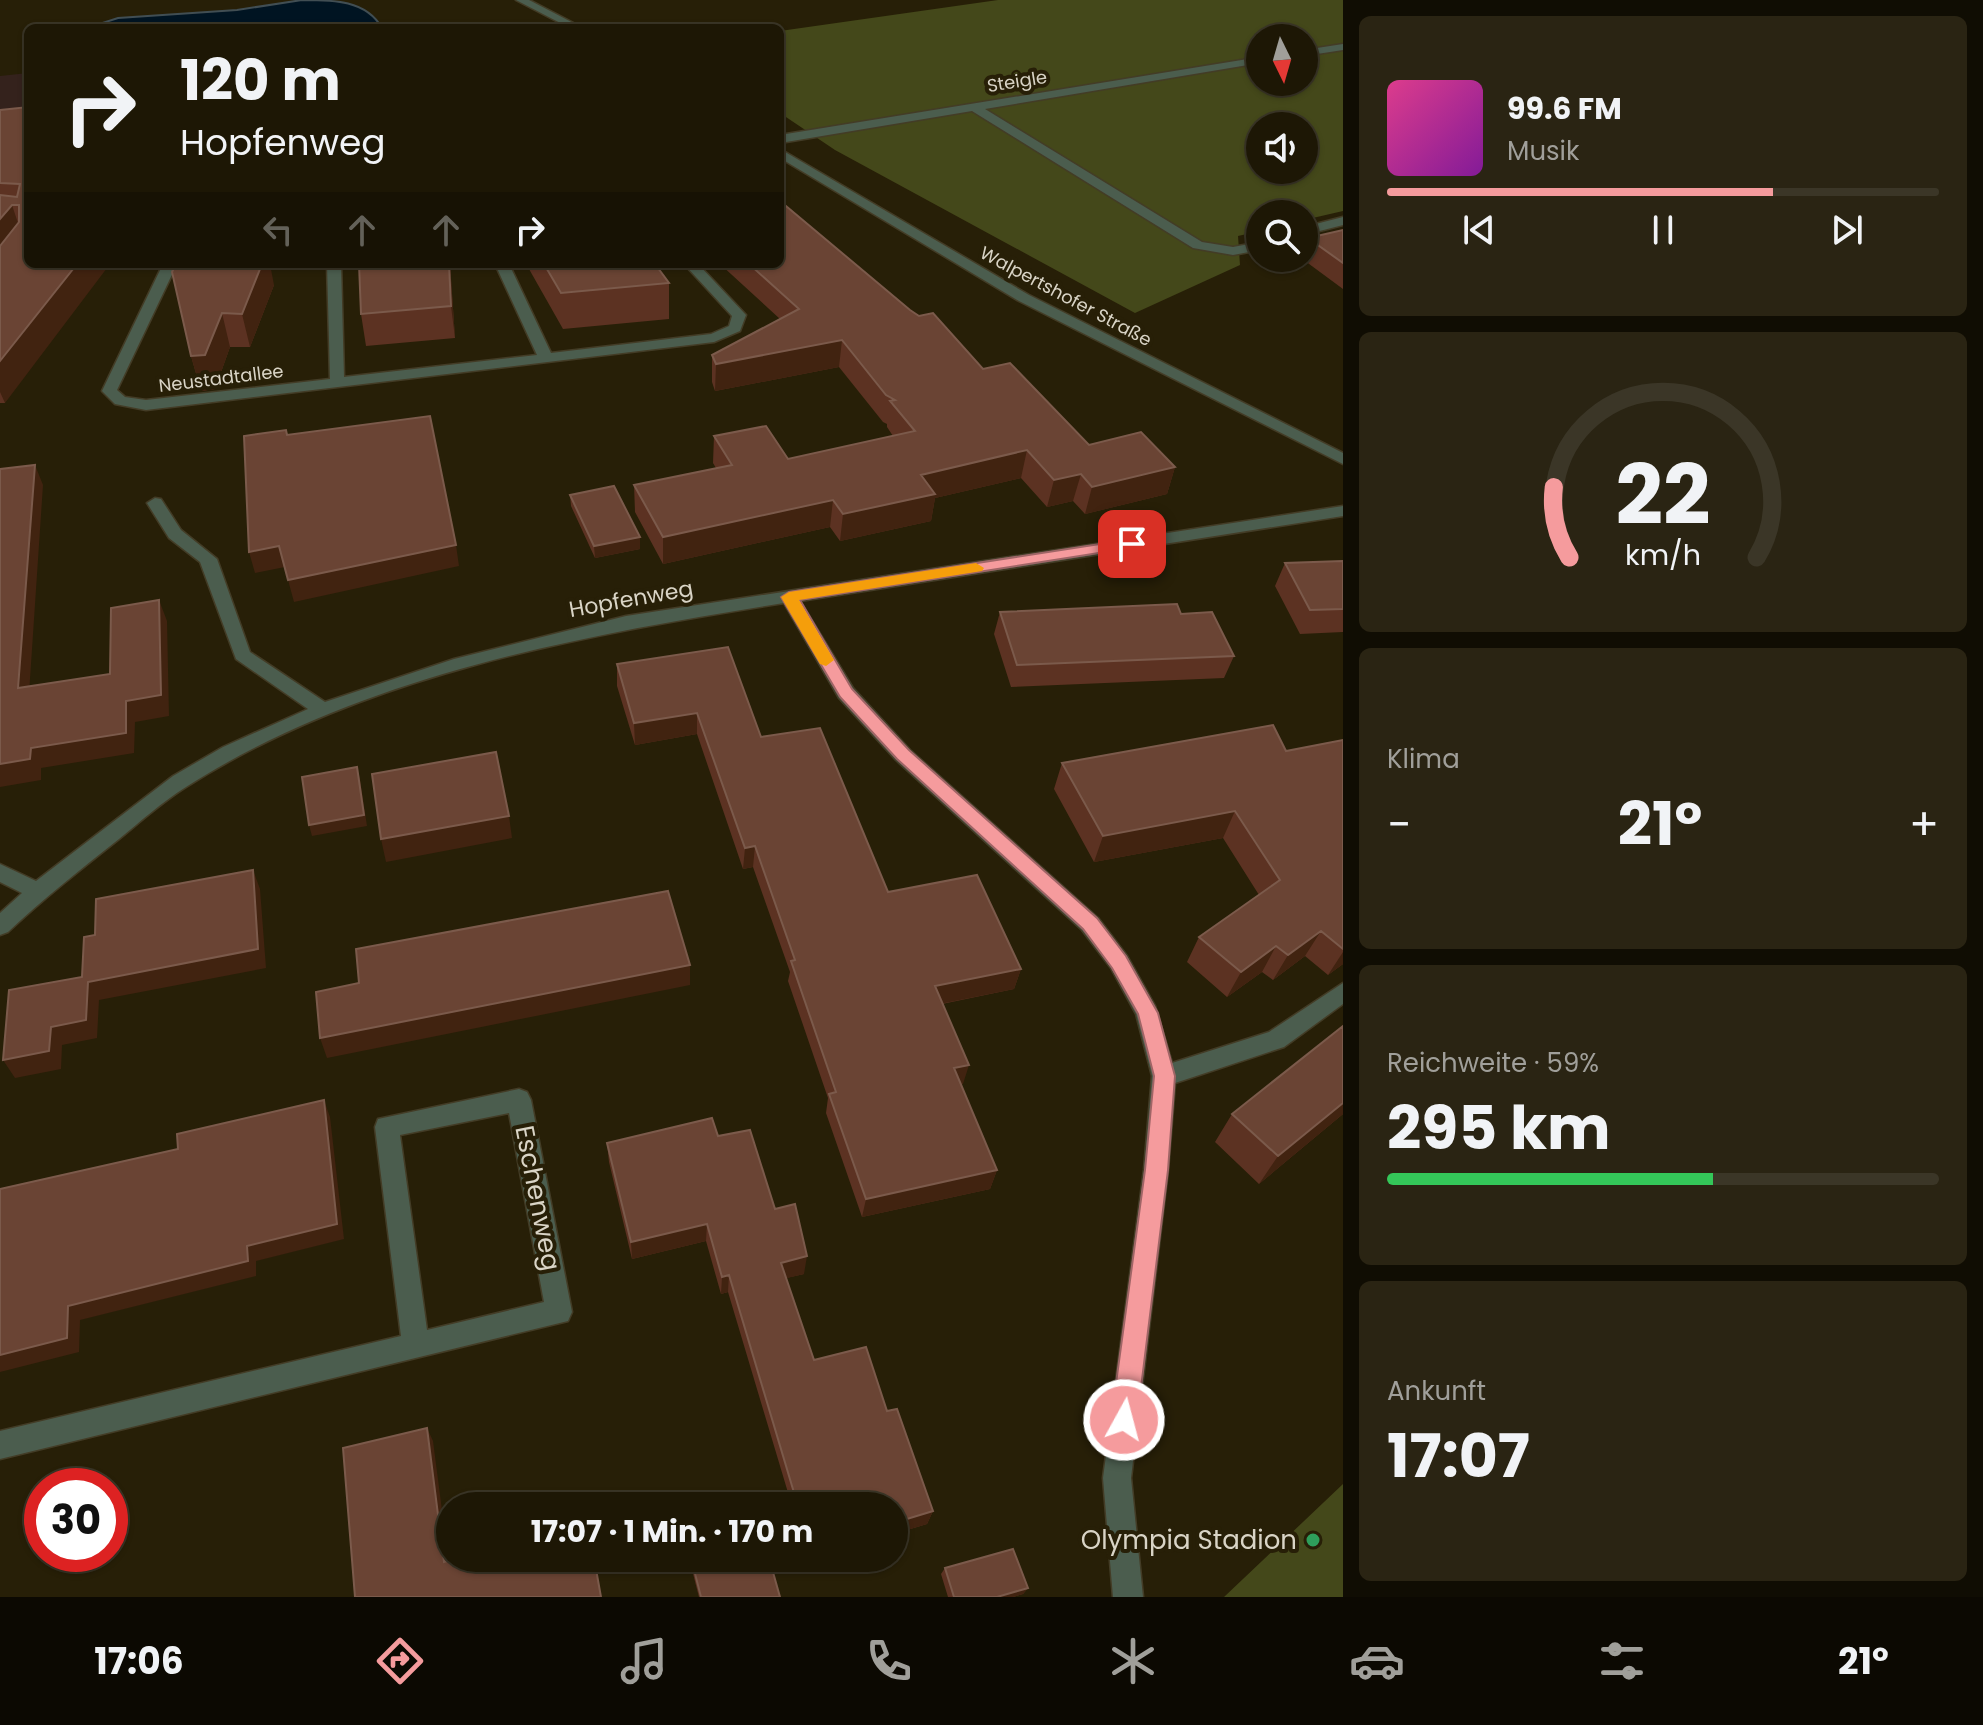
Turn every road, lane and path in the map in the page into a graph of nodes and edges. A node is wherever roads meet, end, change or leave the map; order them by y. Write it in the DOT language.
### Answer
graph roads {
  1 [pos="521,0"];
  2 [pos="570,24"];
  3 [pos="1343,47"];
  4 [pos="1318,51"];
  5 [pos="1246,62"];
  6 [pos="972,106"];
  7 [pos="784,138"];
  8 [pos="784,155"];
  9 [pos="1343,221"];
  10 [pos="1318,227"];
  11 [pos="1246,249"];
  12 [pos="168,268"];
  13 [pos="334,268"];
  14 [pos="504,268"];
  15 [pos="695,268"];
  16 [pos="545,356"];
  17 [pos="337,382"];
  18 [pos="1343,459"];
  19 [pos="155,503"];
  20 [pos="1343,511"];
  21 [pos="789,597"];
  22 [pos="325,711"];
  23 [pos="0,872"];
  24 [pos="36,891"];
  25 [pos="0,926"];
  26 [pos="1343,992"];
  27 [pos="1164,1076"];
  28 [pos="416,1346"];
  29 [pos="0,1445"];
  30 [pos="1128,1597"];
  1 -- 2 [label="street"];
  3 -- 4 [label="street"];
  5 -- 6 [label="street, Steigle"];
  6 -- 7 [label="street, Steigle"];
  6 -- 11 [label="street"];
  8 -- 18 [label="street, Walpertshofer Straße"];
  9 -- 10 [label="street"];
  12 -- 17 [label="street, Neustadtallee"];
  13 -- 17 [label="street"];
  14 -- 16 [label="street"];
  15 -- 16 [label="street, Neustadtallee"];
  16 -- 17 [label="street, Neustadtallee"];
  19 -- 22 [label="street"];
  20 -- 21 [label="street, Hopfenweg"];
  21 -- 22 [label="street, Hopfenweg"];
  21 -- 27 [label="street"];
  22 -- 24 [label="street, Hopfenweg"];
  23 -- 24 [label="street"];
  24 -- 25 [label="street, Hopfenweg"];
  26 -- 27 [label="street"];
  27 -- 30 [label="street"];
  28 -- 28 [label="street, Eschenweg"];
  28 -- 29 [label="street, Eschenweg"];
}
